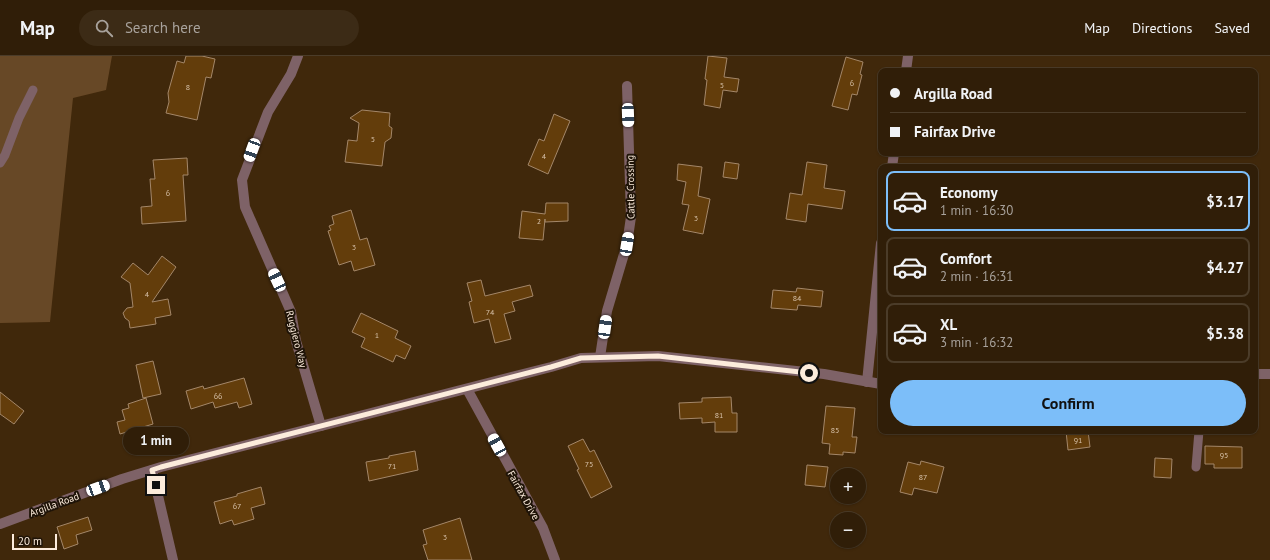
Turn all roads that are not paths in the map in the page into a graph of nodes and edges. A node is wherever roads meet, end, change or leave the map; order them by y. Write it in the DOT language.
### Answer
graph roads {
  1 [pos="298,56"];
  2 [pos="908,56"];
  3 [pos="906,68"];
  4 [pos="627,86"];
  5 [pos="34,90"];
  6 [pos="0,163"];
  7 [pos="878,273"];
  8 [pos="600,357"];
  9 [pos="1258,374"];
  10 [pos="1270,374"];
  11 [pos="867,382"];
  12 [pos="878,384"];
  13 [pos="467,389"];
  14 [pos="321,426"];
  15 [pos="1199,434"];
  16 [pos="1196,467"];
  17 [pos="152,470"];
  18 [pos="0,524"];
  19 [pos="173,560"];
  20 [pos="555,560"];
  1 -- 14 [label="street, Ruggiero Way"];
  2 -- 3 [label="street"];
  4 -- 8 [label="street, Cattle Crossing"];
  5 -- 6 [label="lane"];
  7 -- 11 [label="street"];
  8 -- 11 [label="street, Argilla Road"];
  8 -- 13 [label="street, Argilla Road"];
  9 -- 10 [label="street"];
  11 -- 12 [label="street, Argilla Road"];
  13 -- 14 [label="street, Argilla Road"];
  13 -- 20 [label="street, Fairfax Drive"];
  14 -- 17 [label="street, Argilla Road"];
  15 -- 16 [label="lane"];
  17 -- 18 [label="street, Argilla Road"];
  17 -- 19 [label="street"];
}
